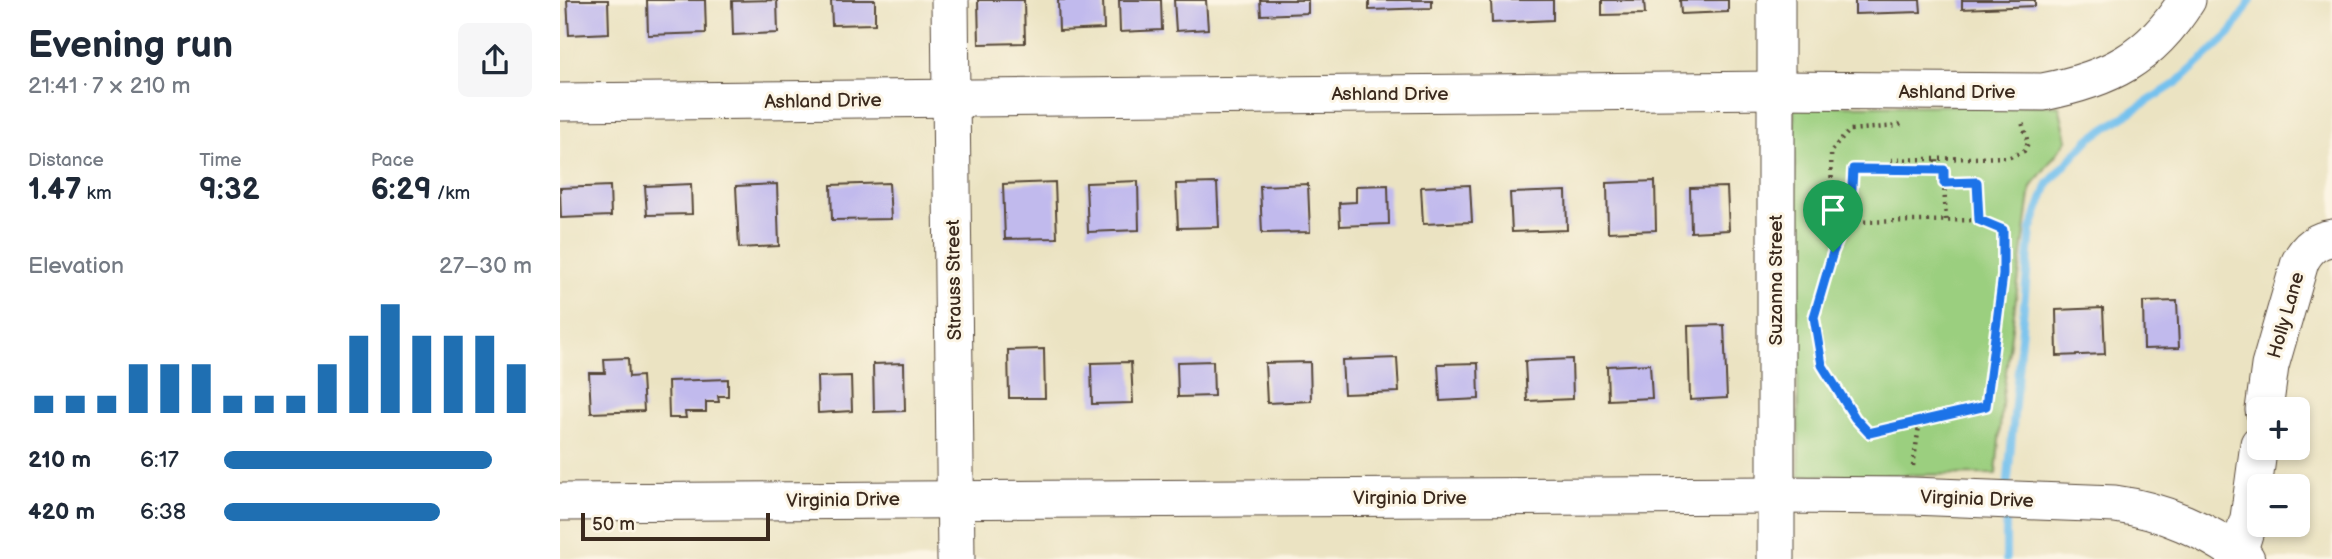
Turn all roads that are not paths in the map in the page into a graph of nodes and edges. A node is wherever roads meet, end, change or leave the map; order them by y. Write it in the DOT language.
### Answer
graph roads {
  1 [pos="950,0"];
  2 [pos="1776,0"];
  3 [pos="2187,0"];
  4 [pos="1776,90"];
  5 [pos="950,99"];
  6 [pos="560,102"];
  7 [pos="2332,238"];
  8 [pos="2266,397"];
  9 [pos="2257,460"];
  10 [pos="1775,495"];
  11 [pos="956,498"];
  12 [pos="560,502"];
  13 [pos="2242,556"];
  14 [pos="956,559"];
  15 [pos="1776,559"];
  1 -- 5 [label="street, Strauss Street"];
  2 -- 4 [label="street, Suzanna Street"];
  3 -- 4 [label="street, Ashland Drive"];
  4 -- 5 [label="street, Ashland Drive"];
  4 -- 10 [label="street, Suzanna Street"];
  5 -- 6 [label="street, Ashland Drive"];
  5 -- 11 [label="street, Strauss Street"];
  7 -- 8 [label="street, Holly Lane"];
  9 -- 13 [label="street"];
  10 -- 11 [label="street, Virginia Drive"];
  10 -- 13 [label="street, Virginia Drive"];
  10 -- 15 [label="street, Suzanna Street"];
  11 -- 12 [label="street, Virginia Drive"];
  11 -- 14 [label="street, Strauss Street"];
}
